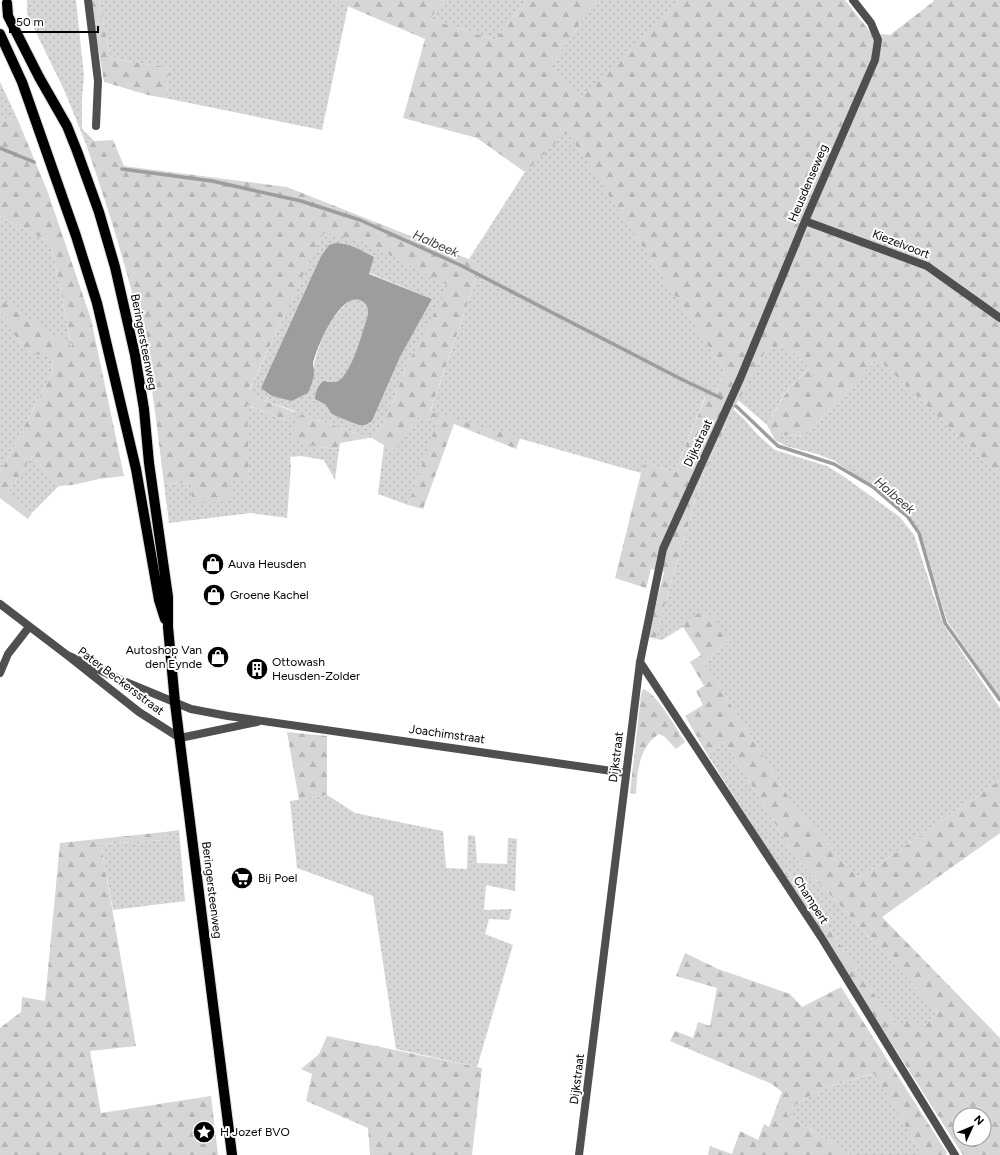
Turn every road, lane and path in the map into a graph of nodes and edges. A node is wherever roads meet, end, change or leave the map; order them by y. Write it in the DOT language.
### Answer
graph roads {
  1 [pos="88,0"];
  2 [pos="853,0"];
  3 [pos="5,3"];
  4 [pos="0,34"];
  5 [pos="96,126"];
  6 [pos="805,221"];
  7 [pos="1000,318"];
  8 [pos="740,379"];
  9 [pos="0,604"];
  10 [pos="29,627"];
  11 [pos="168,627"];
  12 [pos="67,655"];
  13 [pos="640,662"];
  14 [pos="0,673"];
  15 [pos="175,703"];
  16 [pos="264,720"];
  17 [pos="180,738"];
  18 [pos="626,773"];
  19 [pos="232,1155"];
  20 [pos="580,1155"];
  21 [pos="955,1155"];
  1 -- 5 [label="street"];
  2 -- 6 [label="street, Heusdenseweg"];
  3 -- 11 [label="main road, Beringersteenweg"];
  4 -- 11 [label="main road, Beringersteenweg"];
  6 -- 7 [label="street, Kiezelvoort"];
  6 -- 8 [label="street, Heusdenseweg"];
  8 -- 13 [label="street, Dijkstraat"];
  9 -- 10 [label="street, Pater Beckersstraat"];
  10 -- 12 [label="street, Pater Beckersstraat"];
  10 -- 14 [label="street"];
  11 -- 15 [label="main road, Beringersteenweg"];
  12 -- 15 [label="street, Pater Beckersstraat"];
  12 -- 17 [label="street, Pater Beckersstraat"];
  13 -- 18 [label="street, Dijkstraat"];
  13 -- 21 [label="street, Champert"];
  15 -- 16 [label="street, Joachimstraat"];
  15 -- 17 [label="main road, Beringersteenweg"];
  16 -- 17 [label="street, Joachimstraat"];
  16 -- 18 [label="street, Joachimstraat"];
  17 -- 19 [label="main road, Beringersteenweg"];
  18 -- 20 [label="street, Dijkstraat"];
}
